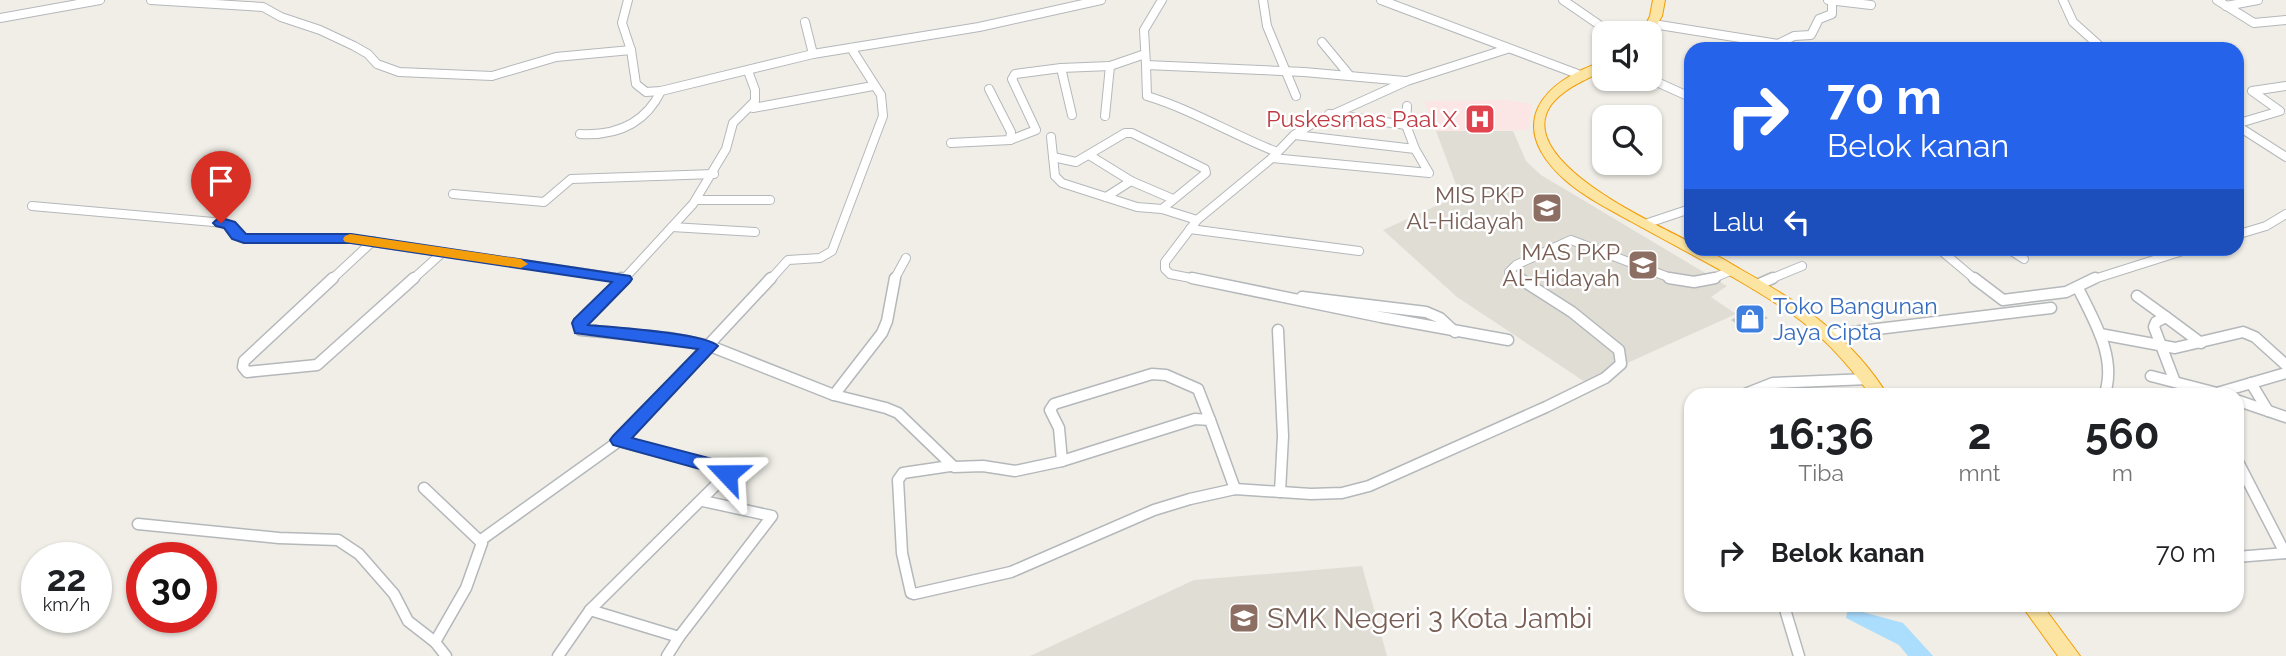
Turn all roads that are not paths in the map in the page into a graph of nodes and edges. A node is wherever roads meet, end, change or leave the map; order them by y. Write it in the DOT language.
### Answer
graph roads {
  1 [pos="100,0"];
  2 [pos="151,0"];
  3 [pos="628,0"];
  4 [pos="1101,0"];
  5 [pos="1162,0"];
  6 [pos="1263,0"];
  7 [pos="1381,0"];
  8 [pos="1563,0"];
  9 [pos="1659,0"];
  10 [pos="1830,0"];
  11 [pos="2063,0"];
  12 [pos="2217,0"];
  13 [pos="2258,0"];
  14 [pos="1054,4"];
  15 [pos="1871,5"];
  16 [pos="2226,6"];
  17 [pos="0,18"];
  18 [pos="2286,20"];
  19 [pos="1594,21"];
  20 [pos="1652,21"];
  21 [pos="805,22"];
  22 [pos="1662,30"];
  23 [pos="1322,42"];
  24 [pos="1774,42"];
  25 [pos="1785,42"];
  26 [pos="2095,42"];
  27 [pos="851,48"];
  28 [pos="1507,49"];
  29 [pos="631,50"];
  30 [pos="813,54"];
  31 [pos="1145,54"];
  32 [pos="1146,65"];
  33 [pos="1110,66"];
  34 [pos="1061,68"];
  35 [pos="748,71"];
  36 [pos="1288,71"];
  37 [pos="1592,72"];
  38 [pos="1350,76"];
  39 [pos="1583,76"];
  40 [pos="1408,81"];
  41 [pos="1662,84"];
  42 [pos="873,86"];
  43 [pos="2286,86"];
  44 [pos="989,89"];
  45 [pos="661,91"];
  46 [pos="1684,94"];
  47 [pos="1296,96"];
  48 [pos="1407,106"];
  49 [pos="753,108"];
  50 [pos="1329,114"];
  51 [pos="1072,115"];
  52 [pos="1105,116"];
  53 [pos="2244,122"];
  54 [pos="1406,125"];
  55 [pos="2244,130"];
  56 [pos="580,134"];
  57 [pos="1294,135"];
  58 [pos="1051,137"];
  59 [pos="1010,140"];
  60 [pos="951,143"];
  61 [pos="1415,149"];
  62 [pos="1089,155"];
  63 [pos="1274,155"];
  64 [pos="1053,157"];
  65 [pos="2286,157"];
  66 [pos="1076,162"];
  67 [pos="714,174"];
  68 [pos="1055,176"];
  69 [pos="1131,181"];
  70 [pos="453,194"];
  71 [pos="1106,197"];
  72 [pos="1173,199"];
  73 [pos="696,200"];
  74 [pos="770,201"];
  75 [pos="32,206"];
  76 [pos="1161,209"];
  77 [pos="1684,211"];
  78 [pos="2286,214"];
  79 [pos="1198,220"];
  80 [pos="1646,224"];
  81 [pos="672,227"];
  82 [pos="1190,229"];
  83 [pos="755,232"];
  84 [pos="2244,233"];
  85 [pos="373,241"];
  86 [pos="1684,245"];
  87 [pos="1359,251"];
  88 [pos="443,252"];
  89 [pos="1703,256"];
  90 [pos="1948,256"];
  91 [pos="2019,256"];
  92 [pos="2166,256"];
  93 [pos="906,258"];
  94 [pos="2024,259"];
  95 [pos="1802,266"];
  96 [pos="1730,271"];
  97 [pos="625,279"];
  98 [pos="1757,285"];
  99 [pos="2078,288"];
  100 [pos="2137,296"];
  101 [pos="2051,308"];
  102 [pos="2166,317"];
  103 [pos="1278,330"];
  104 [pos="2100,334"];
  105 [pos="1828,335"];
  106 [pos="1508,340"];
  107 [pos="2201,343"];
  108 [pos="2161,345"];
  109 [pos="710,346"];
  110 [pos="2286,365"];
  111 [pos="2286,373"];
  112 [pos="2151,376"];
  113 [pos="1868,379"];
  114 [pos="2175,382"];
  115 [pos="2251,383"];
  116 [pos="1760,388"];
  117 [pos="1874,388"];
  118 [pos="2106,388"];
  119 [pos="2198,388"];
  120 [pos="2237,388"];
  121 [pos="834,395"];
  122 [pos="2244,403"];
  123 [pos="2268,411"];
  124 [pos="2286,417"];
  125 [pos="1210,420"];
  126 [pos="619,440"];
  127 [pos="1062,461"];
  128 [pos="950,466"];
  129 [pos="2244,473"];
  130 [pos="424,488"];
  131 [pos="1235,489"];
  132 [pos="1280,492"];
  133 [pos="703,500"];
  134 [pos="138,524"];
  135 [pos="481,540"];
  136 [pos="2286,553"];
  137 [pos="2244,556"];
  138 [pos="590,610"];
  139 [pos="1786,612"];
  140 [pos="2037,612"];
  141 [pos="679,637"];
  142 [pos="435,642"];
  143 [pos="446,656"];
  144 [pos="558,656"];
  145 [pos="667,656"];
  146 [pos="1799,656"];
  147 [pos="2070,656"];
  1 -- 17 [label="street"];
  2 -- 29 [label="street"];
  3 -- 29 [label="street"];
  4 -- 14 [label="street"];
  5 -- 31 [label="street"];
  6 -- 36 [label="street"];
  7 -- 28 [label="street"];
  8 -- 19 [label="street"];
  9 -- 20 [label="highway"];
  10 -- 15 [label="street"];
  10 -- 25 [label="street"];
  11 -- 26 [label="street"];
  12 -- 16 [label="street"];
  13 -- 16 [label="street"];
  14 -- 27 [label="street"];
  16 -- 18 [label="street"];
  21 -- 30 [label="street"];
  22 -- 24 [label="street"];
  23 -- 38 [label="street"];
  27 -- 30 [label="street"];
  27 -- 42 [label="street"];
  28 -- 39 [label="street"];
  28 -- 40 [label="street"];
  29 -- 45 [label="street"];
  30 -- 35 [label="street"];
  31 -- 32 [label="street"];
  31 -- 33 [label="street"];
  32 -- 36 [label="street"];
  32 -- 63 [label="street"];
  33 -- 34 [label="street"];
  33 -- 52 [label="street"];
  34 -- 51 [label="street"];
  34 -- 59 [label="street"];
  35 -- 45 [label="street"];
  35 -- 49 [label="street"];
  36 -- 38 [label="street"];
  36 -- 47 [label="street"];
  37 -- 39 [label="highway"];
  38 -- 40 [label="street"];
  39 -- 80 [label="highway"];
  40 -- 50 [label="street"];
  41 -- 46 [label="street"];
  42 -- 49 [label="street"];
  42 -- 109 [label="street"];
  43 -- 53 [label="street"];
  44 -- 59 [label="street"];
  45 -- 56 [label="street"];
  48 -- 54 [label="street"];
  49 -- 67 [label="street"];
  50 -- 54 [label="street"];
  50 -- 57 [label="street"];
  54 -- 61 [label="street"];
  55 -- 65 [label="street"];
  57 -- 61 [label="street"];
  57 -- 63 [label="street"];
  58 -- 64 [label="street"];
  59 -- 60 [label="street"];
  61 -- 63 [label="street"];
  62 -- 66 [label="street"];
  62 -- 69 [label="street"];
  62 -- 72 [label="street"];
  63 -- 79 [label="street"];
  64 -- 66 [label="street"];
  64 -- 68 [label="street"];
  66 -- 68 [label="street"];
  67 -- 70 [label="street"];
  67 -- 73 [label="street"];
  68 -- 71 [label="street"];
  69 -- 71 [label="street"];
  69 -- 72 [label="street"];
  71 -- 76 [label="street"];
  72 -- 76 [label="street"];
  73 -- 74 [label="street"];
  73 -- 81 [label="street"];
  75 -- 85 [label="street"];
  76 -- 79 [label="street"];
  77 -- 80 [label="street"];
  78 -- 84 [label="street"];
  79 -- 82 [label="street"];
  80 -- 86 [label="highway"];
  81 -- 83 [label="street"];
  81 -- 97 [label="street"];
  82 -- 87 [label="street"];
  82 -- 106 [label="street"];
  85 -- 88 [label="street"];
  85 -- 88 [label="street"];
  88 -- 97 [label="street"];
  89 -- 96 [label="highway"];
  90 -- 99 [label="street"];
  91 -- 94 [label="street"];
  92 -- 99 [label="street"];
  93 -- 121 [label="street"];
  95 -- 98 [label="street"];
  96 -- 98 [label="highway"];
  96 -- 132 [label="street"];
  97 -- 109 [label="street"];
  98 -- 105 [label="highway"];
  99 -- 104 [label="street"];
  100 -- 102 [label="street"];
  101 -- 105 [label="street"];
  102 -- 107 [label="street"];
  102 -- 108 [label="street"];
  103 -- 132 [label="street"];
  104 -- 108 [label="street"];
  104 -- 118 [label="street"];
  105 -- 113 [label="highway"];
  107 -- 108 [label="street"];
  107 -- 110 [label="street"];
  108 -- 114 [label="street"];
  109 -- 121 [label="street"];
  109 -- 126 [label="street"];
  111 -- 115 [label="street"];
  112 -- 114 [label="street"];
  113 -- 116 [label="street"];
  113 -- 117 [label="highway"];
  114 -- 119 [label="street"];
  115 -- 120 [label="street"];
  115 -- 123 [label="street"];
  121 -- 128 [label="street"];
  122 -- 123 [label="street"];
  123 -- 124 [label="street"];
  125 -- 127 [label="street"];
  125 -- 127 [label="street"];
  125 -- 131 [label="street"];
  126 -- 133 [label="street"];
  126 -- 135 [label="street"];
  127 -- 128 [label="street"];
  128 -- 131 [label="street"];
  129 -- 136 [label="street"];
  130 -- 135 [label="street"];
  131 -- 132 [label="street"];
  133 -- 138 [label="street"];
  133 -- 141 [label="street"];
  134 -- 142 [label="street"];
  135 -- 142 [label="street"];
  136 -- 137 [label="street"];
  138 -- 141 [label="street"];
  138 -- 144 [label="street"];
  139 -- 146 [label="street"];
  140 -- 147 [label="highway"];
  141 -- 145 [label="street"];
  142 -- 143 [label="street"];
}
